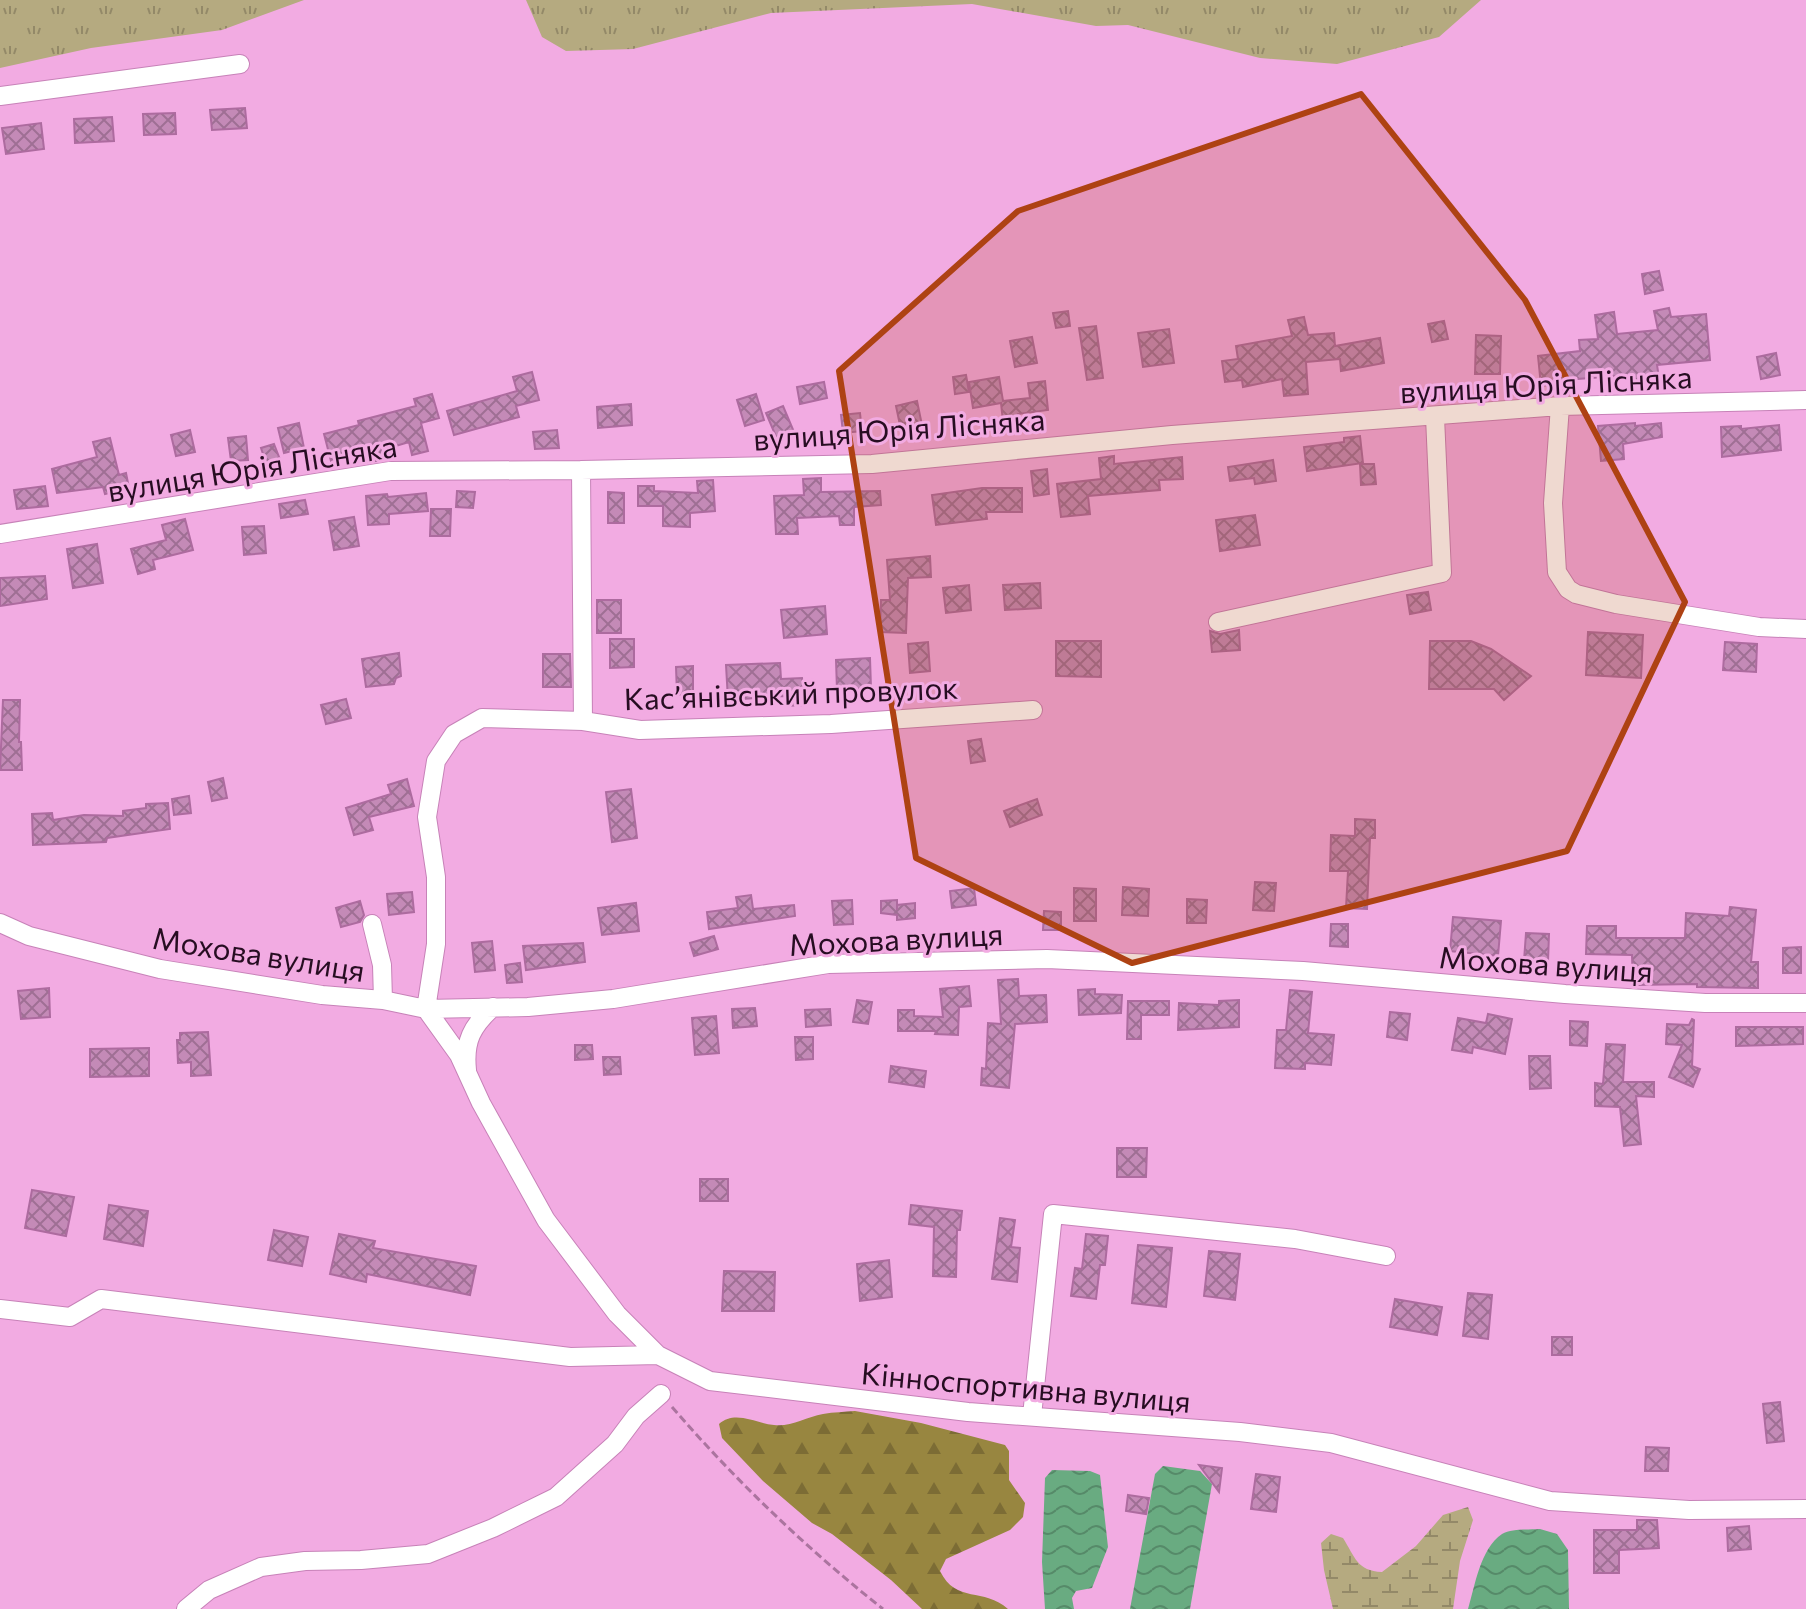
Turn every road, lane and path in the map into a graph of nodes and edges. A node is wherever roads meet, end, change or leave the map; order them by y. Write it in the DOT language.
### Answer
graph roads {
  1 [pos="240,64"];
  2 [pos="0,96"];
  3 [pos="1806,400"];
  4 [pos="1560,406"];
  5 [pos="1435,417"];
  6 [pos="581,470"];
  7 [pos="0,534"];
  8 [pos="1218,622"];
  9 [pos="1806,629"];
  10 [pos="1033,710"];
  11 [pos="583,721"];
  12 [pos="0,923"];
  13 [pos="372,924"];
  14 [pos="383,1000"];
  15 [pos="1806,1003"];
  16 [pos="493,1007"];
  17 [pos="426,1009"];
  18 [pos="467,1073"];
  19 [pos="1386,1256"];
  20 [pos="0,1309"];
  21 [pos="658,1355"];
  22 [pos="661,1394"];
  23 [pos="1032,1416"];
  24 [pos="1806,1509"];
  25 [pos="186,1609"];
  26 [pos="883,1609"];
  1 -- 2 [label="street"];
  3 -- 4 [label="street, вулиця Юрія Лісняка"];
  4 -- 5 [label="street, вулиця Юрія Лісняка"];
  4 -- 9 [label="street"];
  5 -- 6 [label="street, вулиця Юрія Лісняка"];
  5 -- 8 [label="street"];
  6 -- 7 [label="street, вулиця Юрія Лісняка"];
  6 -- 11 [label="street"];
  10 -- 11 [label="street, Касʼянівський провулок"];
  11 -- 17 [label="street, Касʼянівський провулок"];
  12 -- 14 [label="street, Мохова вулиця"];
  13 -- 14 [label="street"];
  14 -- 17 [label="street, Мохова вулиця"];
  15 -- 16 [label="street, Мохова вулиця"];
  16 -- 17 [label="street, Мохова вулиця"];
  16 -- 18 [label="street"];
  17 -- 18 [label="street, Кінноспортивна вулиця"];
  18 -- 21 [label="street, Кінноспортивна вулиця"];
  19 -- 23 [label="street"];
  20 -- 21 [label="street"];
  21 -- 23 [label="street, Кінноспортивна вулиця"];
  22 -- 25 [label="street"];
  22 -- 26 [label="path"];
  23 -- 24 [label="street, Кінноспортивна вулиця"];
}
